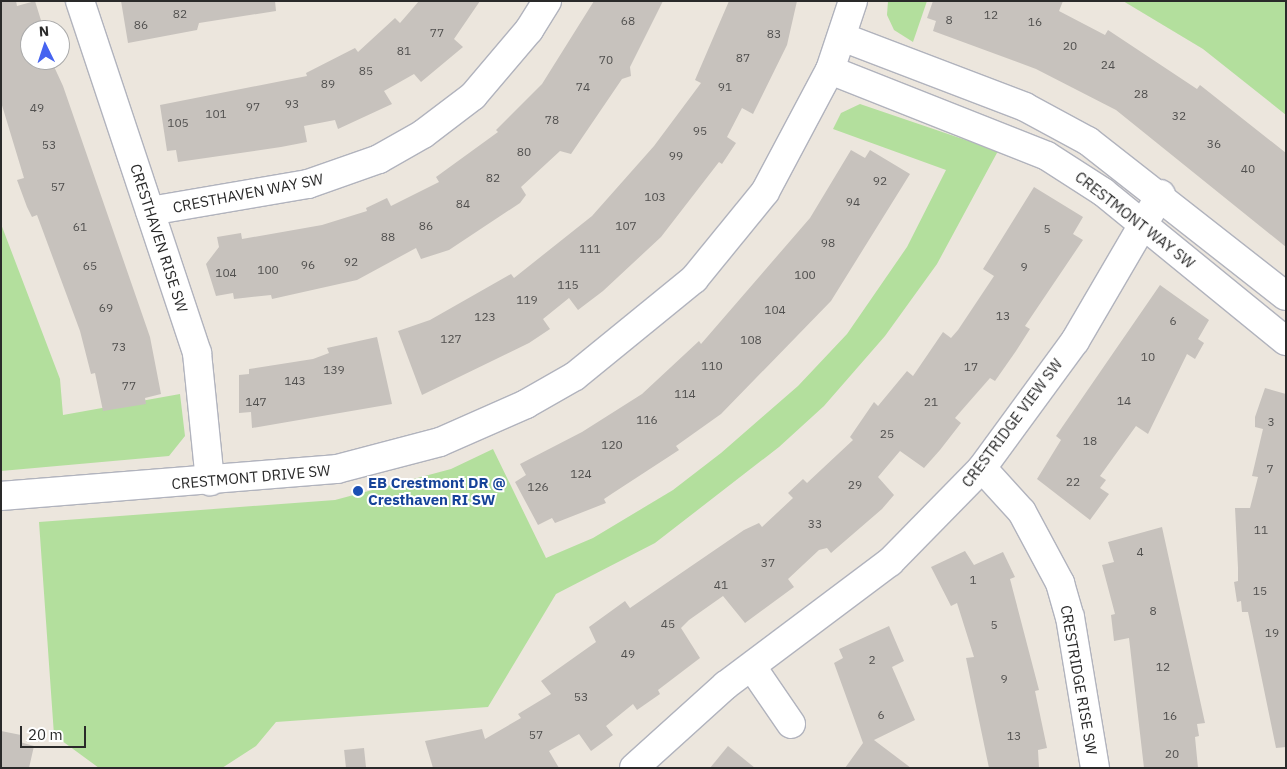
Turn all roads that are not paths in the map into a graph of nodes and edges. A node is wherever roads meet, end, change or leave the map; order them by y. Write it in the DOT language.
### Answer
graph roads {
  1 [pos="80,1"];
  2 [pos="547,1"];
  3 [pos="853,1"];
  4 [pos="842,37"];
  5 [pos="830,70"];
  6 [pos="1161,194"];
  7 [pos="150,211"];
  8 [pos="1142,224"];
  9 [pos="1286,296"];
  10 [pos="1286,341"];
  11 [pos="982,468"];
  12 [pos="210,481"];
  13 [pos="1,496"];
  14 [pos="752,667"];
  15 [pos="791,724"];
  16 [pos="634,768"];
  17 [pos="1095,768"];
  1 -- 7 [label="street, CRESTHAVEN RISE SW"];
  2 -- 7 [label="street, CRESTHAVEN WAY SW"];
  3 -- 4 [label="street, CRESTMONT DRIVE SW"];
  4 -- 5 [label="street, CRESTMONT DRIVE SW"];
  4 -- 6 [label="street"];
  5 -- 8 [label="street, CRESTMONT WAY SW"];
  5 -- 12 [label="street, CRESTMONT DRIVE SW"];
  6 -- 8 [label="street, CRESTRIDGE VIEW SW"];
  6 -- 9 [label="street"];
  7 -- 12 [label="street, CRESTHAVEN RISE SW"];
  8 -- 10 [label="street, CRESTMONT WAY SW"];
  8 -- 11 [label="street, CRESTRIDGE VIEW SW"];
  11 -- 14 [label="street, CRESTRIDGE VIEW SW"];
  11 -- 17 [label="street, CRESTRIDGE RISE SW"];
  12 -- 13 [label="street, CRESTMONT DRIVE SW"];
  14 -- 15 [label="street"];
  14 -- 16 [label="street, CRESTRIDGE VIEW SW"];
}
